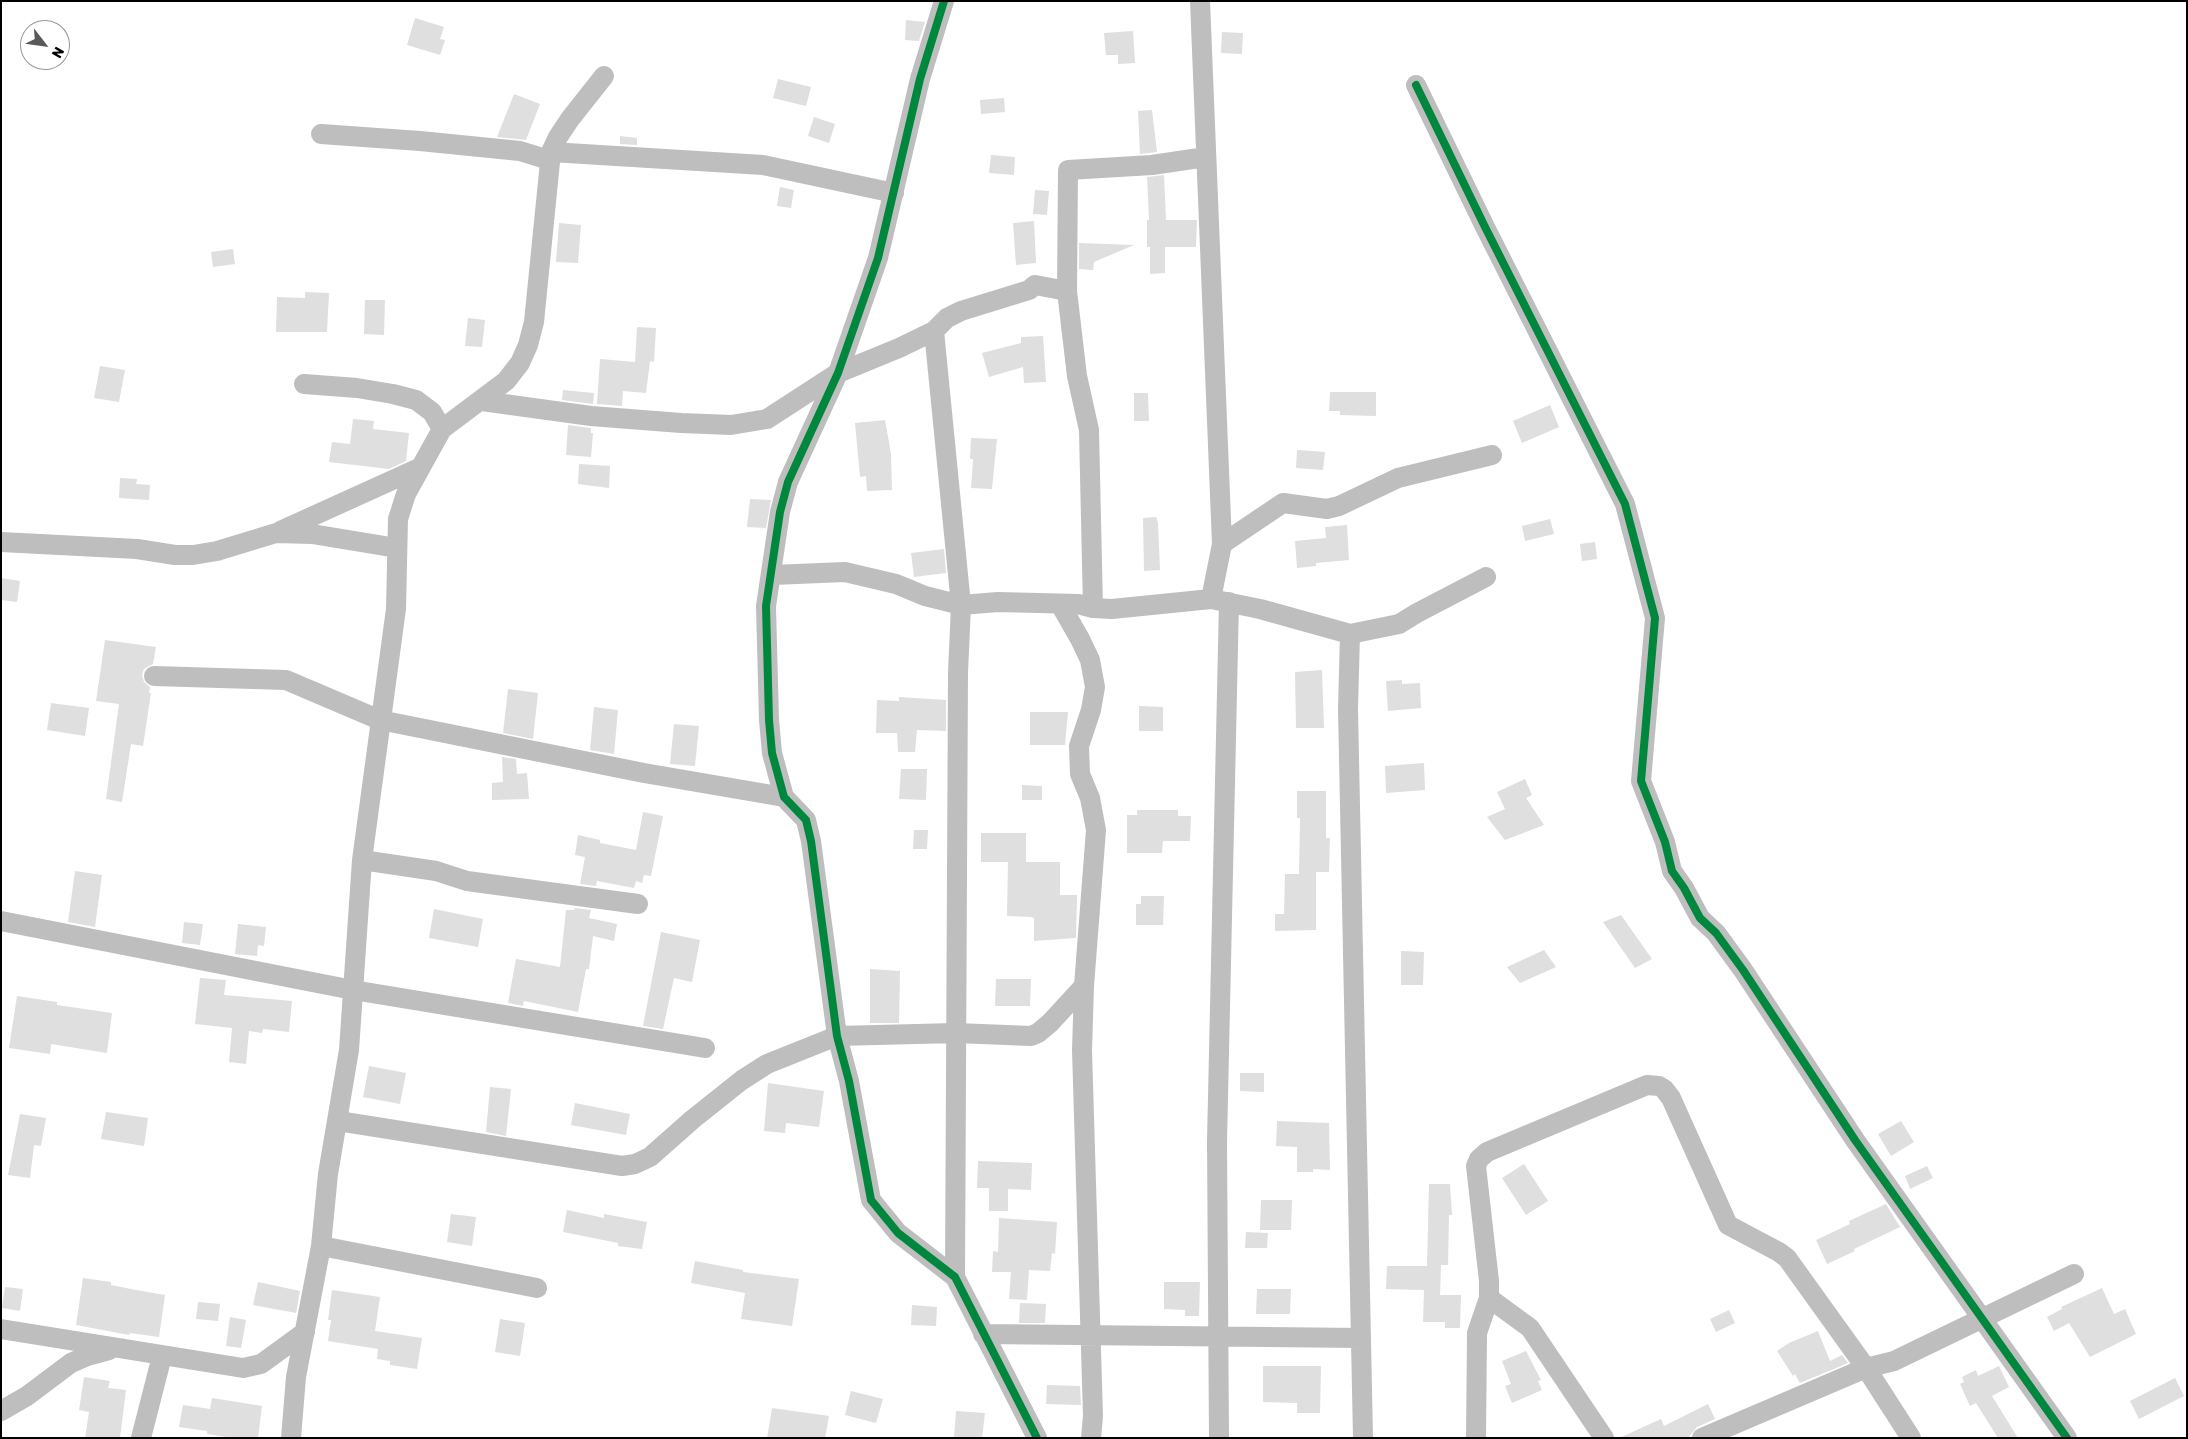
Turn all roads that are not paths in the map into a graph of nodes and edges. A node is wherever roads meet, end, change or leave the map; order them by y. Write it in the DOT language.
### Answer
graph roads {
  1 [pos="944,1"];
  2 [pos="1200,1"];
  3 [pos="604,76"];
  4 [pos="1416,85"];
  5 [pos="321,134"];
  6 [pos="550,156"];
  7 [pos="1206,156"];
  8 [pos="894,193"];
  9 [pos="1067,291"];
  10 [pos="934,331"];
  11 [pos="838,373"];
  12 [pos="304,384"];
  13 [pos="482,401"];
  14 [pos="442,429"];
  15 [pos="1492,455"];
  16 [pos="419,468"];
  17 [pos="276,533"];
  18 [pos="1,542"];
  19 [pos="1222,544"];
  20 [pos="397,548"];
  21 [pos="772,575"];
  22 [pos="1486,577"];
  23 [pos="1220,601"];
  24 [pos="1060,604"];
  25 [pos="961,605"];
  26 [pos="1092,608"];
  27 [pos="1350,634"];
  28 [pos="154,676"];
  29 [pos="380,720"];
  30 [pos="784,796"];
  31 [pos="362,860"];
  32 [pos="638,904"];
  33 [pos="1,921"];
  34 [pos="1084,986"];
  35 [pos="353,990"];
  36 [pos="956,1033"];
  37 [pos="837,1036"];
  38 [pos="705,1048"];
  39 [pos="338,1121"];
  40 [pos="321,1246"];
  41 [pos="2074,1274"];
  42 [pos="955,1277"];
  43 [pos="537,1288"];
  44 [pos="1489,1298"];
  45 [pos="1980,1318"];
  46 [pos="1,1329"];
  47 [pos="305,1332"];
  48 [pos="983,1334"];
  49 [pos="1091,1335"];
  50 [pos="1218,1336"];
  51 [pos="1362,1338"];
  52 [pos="113,1348"];
  53 [pos="162,1356"];
  54 [pos="1866,1368"];
  55 [pos="1,1411"];
  56 [pos="141,1438"];
  57 [pos="291,1438"];
  58 [pos="1037,1438"];
  59 [pos="1092,1438"];
  60 [pos="1219,1438"];
  61 [pos="1363,1438"];
  62 [pos="1476,1438"];
  63 [pos="1604,1438"];
  64 [pos="1702,1438"];
  65 [pos="1911,1438"];
  66 [pos="2067,1438"];
  1 -- 8 [label="street"];
  2 -- 7 [label="street"];
  3 -- 6 [label="street"];
  4 -- 45 [label="street"];
  5 -- 6 [label="street"];
  6 -- 8 [label="street"];
  6 -- 13 [label="street"];
  7 -- 9 [label="street"];
  7 -- 19 [label="street"];
  8 -- 11 [label="street"];
  9 -- 10 [label="street"];
  9 -- 26 [label="street"];
  10 -- 11 [label="street"];
  10 -- 25 [label="street"];
  11 -- 13 [label="street"];
  11 -- 21 [label="street"];
  12 -- 14 [label="street"];
  13 -- 14 [label="street"];
  14 -- 16 [label="street"];
  15 -- 19 [label="street"];
  16 -- 17 [label="street"];
  16 -- 20 [label="street"];
  17 -- 18 [label="street"];
  17 -- 20 [label="street"];
  19 -- 23 [label="street"];
  20 -- 29 [label="street"];
  21 -- 25 [label="street"];
  21 -- 30 [label="street"];
  22 -- 27 [label="street"];
  23 -- 26 [label="street"];
  23 -- 27 [label="street"];
  23 -- 50 [label="street"];
  24 -- 25 [label="street"];
  24 -- 26 [label="street"];
  24 -- 34 [label="street"];
  25 -- 36 [label="street"];
  27 -- 51 [label="street"];
  28 -- 29 [label="street"];
  29 -- 30 [label="street"];
  29 -- 31 [label="street"];
  30 -- 37 [label="street"];
  31 -- 32 [label="street"];
  31 -- 35 [label="street"];
  33 -- 35 [label="street"];
  34 -- 36 [label="street"];
  34 -- 49 [label="street"];
  35 -- 38 [label="street"];
  35 -- 39 [label="street"];
  36 -- 37 [label="street"];
  36 -- 42 [label="street"];
  37 -- 39 [label="street"];
  37 -- 42 [label="street"];
  39 -- 40 [label="street"];
  40 -- 43 [label="street"];
  40 -- 47 [label="street"];
  41 -- 45 [label="street"];
  42 -- 48 [label="street"];
  44 -- 54 [label="street"];
  44 -- 62 [label="street"];
  44 -- 63 [label="street"];
  45 -- 54 [label="street"];
  45 -- 66 [label="street"];
  46 -- 52 [label="street"];
  47 -- 53 [label="street"];
  47 -- 57 [label="street"];
  48 -- 49 [label="street"];
  48 -- 58 [label="street"];
  49 -- 50 [label="street"];
  49 -- 59 [label="street"];
  50 -- 51 [label="street"];
  50 -- 60 [label="street"];
  51 -- 61 [label="street"];
  52 -- 53 [label="street"];
  52 -- 55 [label="street"];
  53 -- 56 [label="street"];
  54 -- 64 [label="street"];
  54 -- 65 [label="street"];
}
